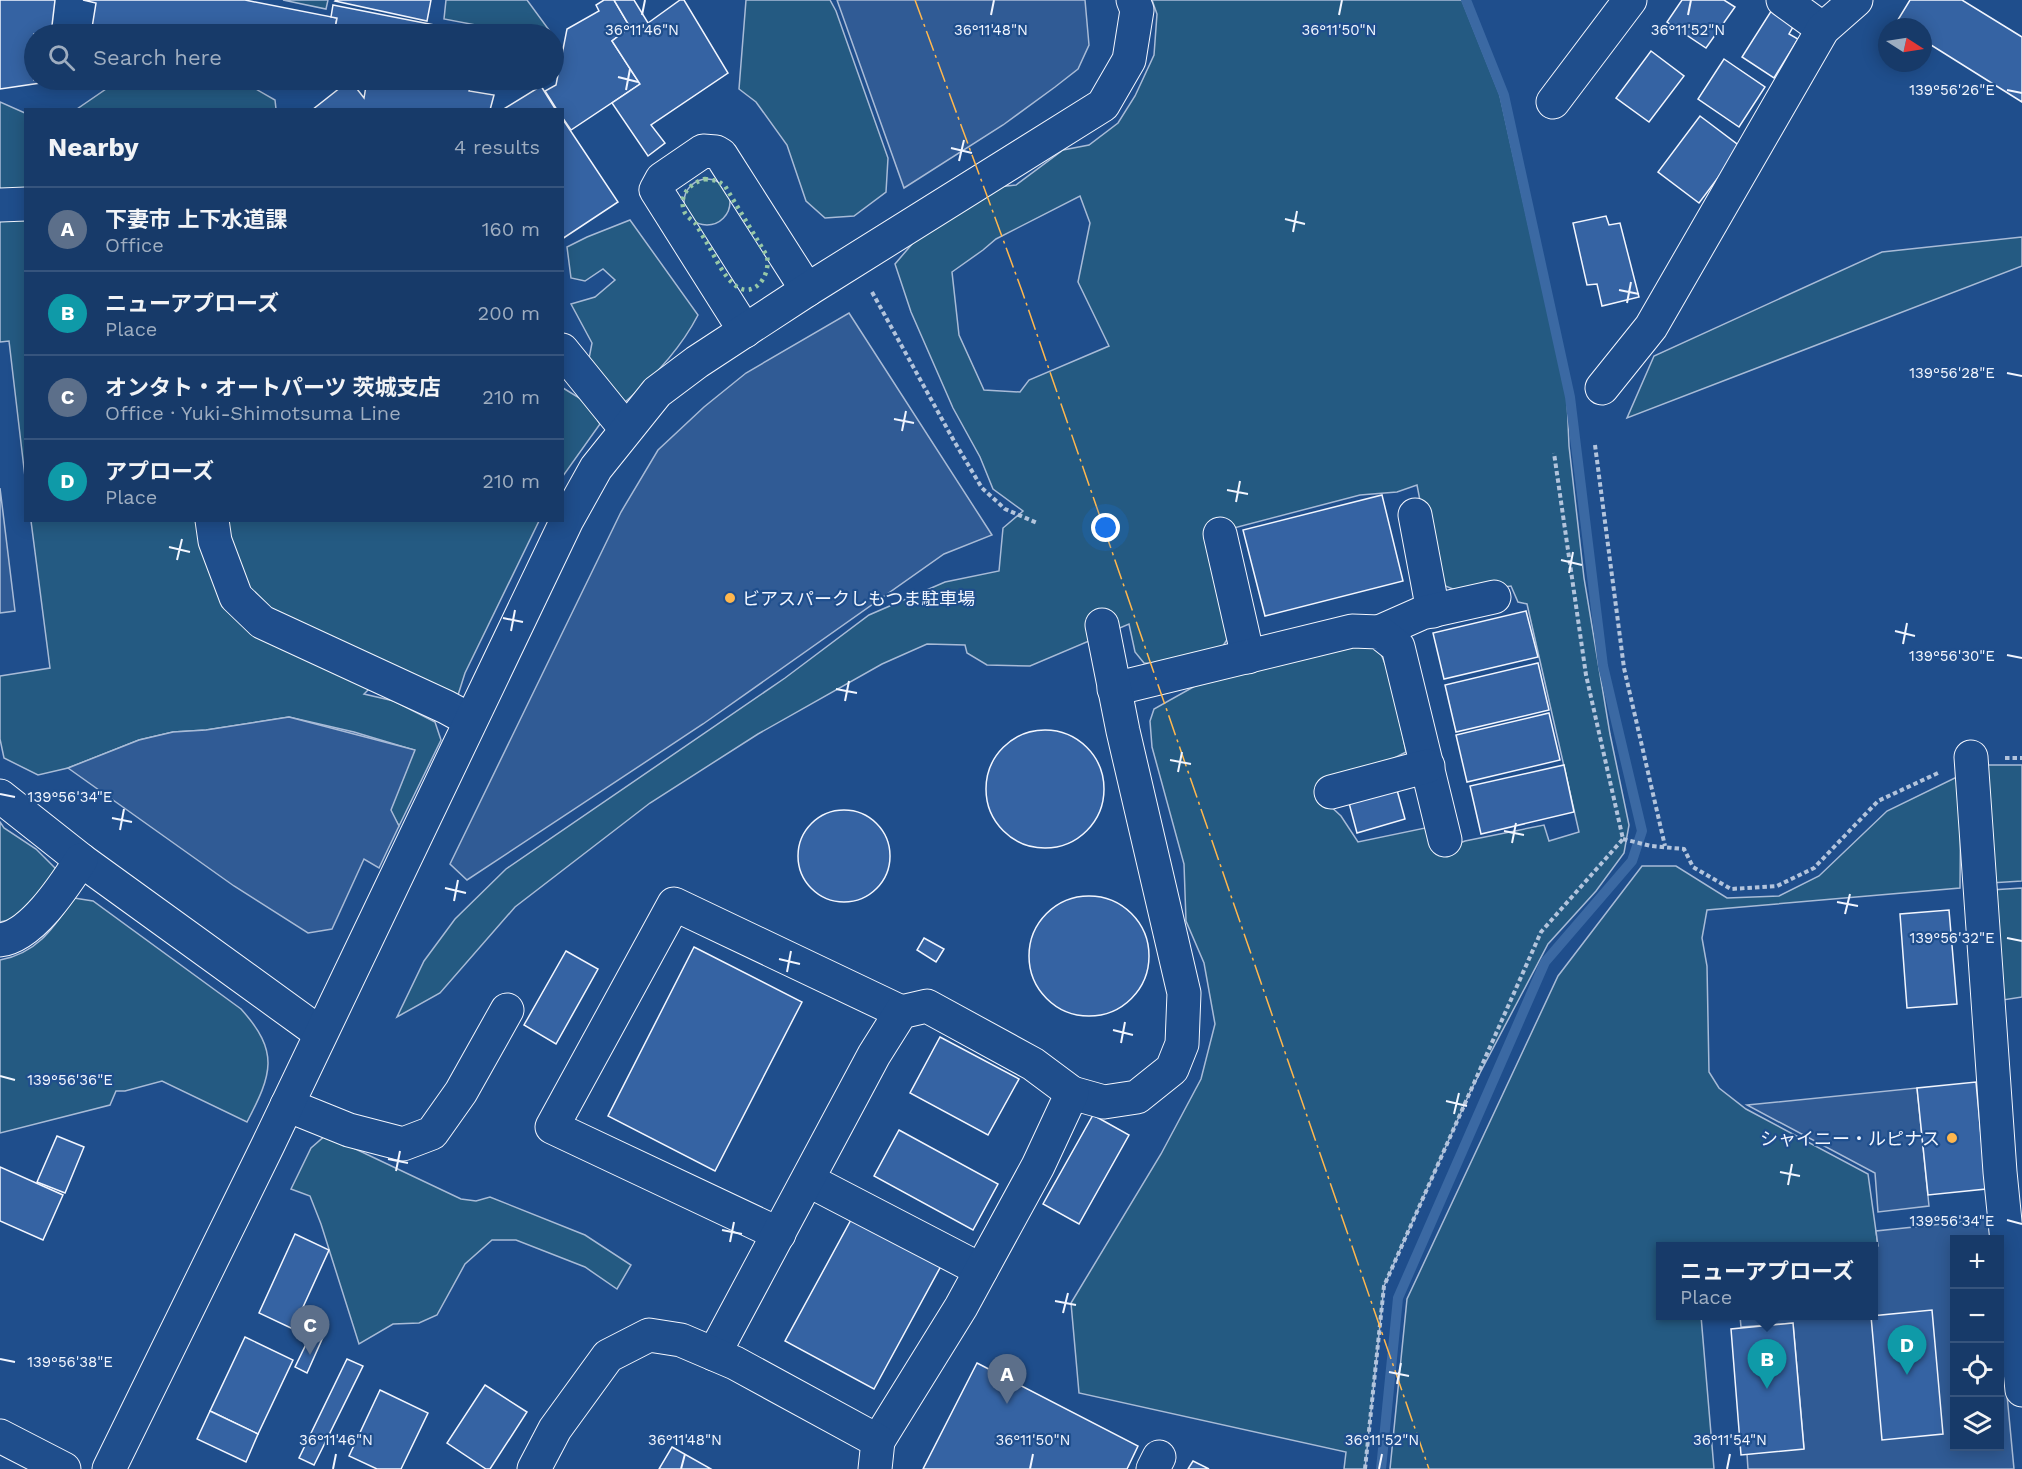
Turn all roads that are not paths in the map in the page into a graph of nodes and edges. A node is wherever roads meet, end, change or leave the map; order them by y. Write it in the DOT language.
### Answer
graph roads {
  1 [pos="1133,0"];
  2 [pos="1630,0"];
  3 [pos="1783,0"];
  4 [pos="1856,0"];
  5 [pos="1823,29"];
  6 [pos="1553,102"];
  7 [pos="24,204"];
  8 [pos="0,205"];
  9 [pos="807,290"];
  10 [pos="745,331"];
  11 [pos="564,352"];
  12 [pos="1602,388"];
  13 [pos="626,429"];
  14 [pos="1415,515"];
  15 [pos="212,522"];
  16 [pos="1220,534"];
  17 [pos="1494,597"];
  18 [pos="1433,611"];
  19 [pos="1102,625"];
  20 [pos="1378,632"];
  21 [pos="1248,657"];
  22 [pos="1114,689"];
  23 [pos="470,720"];
  24 [pos="1971,757"];
  25 [pos="1428,766"];
  26 [pos="1331,792"];
  27 [pos="0,796"];
  28 [pos="1445,840"];
  29 [pos="81,860"];
  30 [pos="0,940"];
  31 [pos="507,1010"];
  32 [pos="901,1012"];
  33 [pos="320,1033"];
  34 [pos="1072,1093"];
  35 [pos="287,1105"];
  36 [pos="808,1180"];
  37 [pos="779,1234"];
  38 [pos="981,1270"];
  39 [pos="714,1354"];
  40 [pos="2022,1390"];
  41 [pos="0,1436"];
  42 [pos="876,1455"];
  43 [pos="64,1469"];
  44 [pos="109,1469"];
  45 [pos="534,1469"];
  1 -- 9 [label="street"];
  2 -- 6 [label="street"];
  3 -- 5 [label="street"];
  4 -- 5 [label="street"];
  5 -- 12 [label="street"];
  7 -- 8 [label="street"];
  9 -- 10 [label="street"];
  9 -- 10 [label="street"];
  10 -- 13 [label="street"];
  11 -- 13 [label="street"];
  13 -- 23 [label="street"];
  14 -- 18 [label="street"];
  15 -- 23 [label="street"];
  16 -- 21 [label="street"];
  17 -- 18 [label="street"];
  18 -- 20 [label="street"];
  19 -- 22 [label="street"];
  20 -- 21 [label="street"];
  20 -- 25 [label="street"];
  21 -- 22 [label="street"];
  22 -- 34 [label="street"];
  23 -- 33 [label="street"];
  24 -- 40 [label="street"];
  25 -- 26 [label="street"];
  25 -- 28 [label="street"];
  27 -- 29 [label="street"];
  29 -- 30 [label="street"];
  29 -- 33 [label="street"];
  31 -- 35 [label="street"];
  32 -- 34 [label="street"];
  32 -- 36 [label="street"];
  32 -- 37 [label="street"];
  33 -- 35 [label="street"];
  34 -- 38 [label="street"];
  35 -- 44 [label="street"];
  36 -- 37 [label="street"];
  36 -- 38 [label="street"];
  37 -- 39 [label="street"];
  38 -- 42 [label="street"];
  39 -- 42 [label="street"];
  39 -- 45 [label="street"];
  41 -- 43 [label="street"];
}
